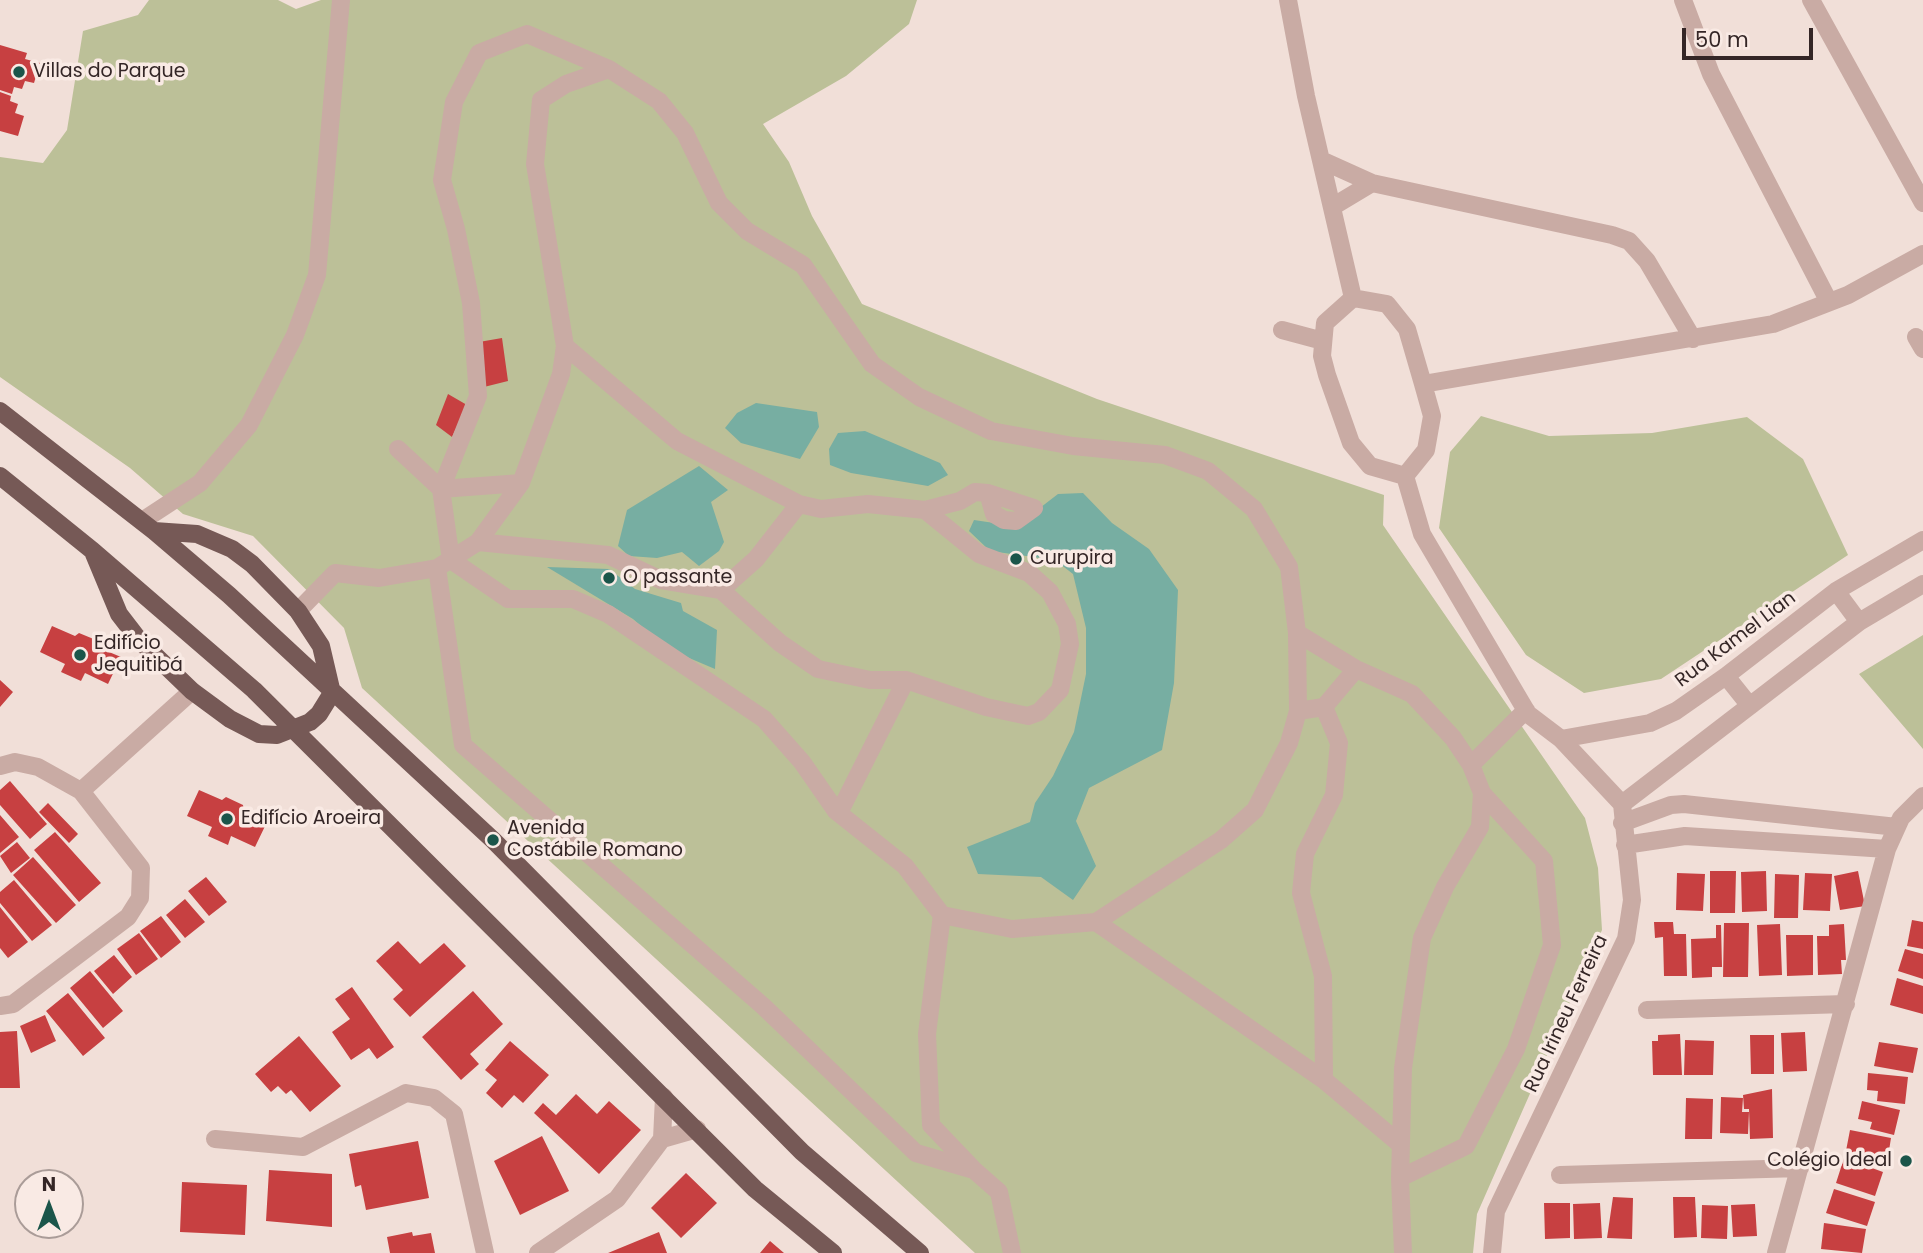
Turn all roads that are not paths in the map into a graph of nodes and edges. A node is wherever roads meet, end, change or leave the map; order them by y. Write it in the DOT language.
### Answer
graph roads {
  1 [pos="341,0"];
  2 [pos="1288,0"];
  3 [pos="1683,0"];
  4 [pos="1811,0"];
  5 [pos="609,69"];
  6 [pos="1321,160"];
  7 [pos="1372,183"];
  8 [pos="1923,203"];
  9 [pos="1332,207"];
  10 [pos="1923,254"];
  11 [pos="1353,298"];
  12 [pos="1829,302"];
  13 [pos="1282,330"];
  14 [pos="1693,339"];
  15 [pos="1323,341"];
  16 [pos="565,346"];
  17 [pos="1423,384"];
  18 [pos="2,411"];
  19 [pos="398,449"];
  20 [pos="0,476"];
  21 [pos="1405,476"];
  22 [pos="521,483"];
  23 [pos="441,489"];
  24 [pos="988,493"];
  25 [pos="799,504"];
  26 [pos="925,510"];
  27 [pos="148,526"];
  28 [pos="1923,540"];
  29 [pos="478,542"];
  30 [pos="93,551"];
  31 [pos="444,564"];
  32 [pos="1923,584"];
  33 [pos="721,590"];
  34 [pos="1836,591"];
  35 [pos="298,611"];
  36 [pos="1859,622"];
  37 [pos="1297,633"];
  38 [pos="1356,669"];
  39 [pos="1726,676"];
  40 [pos="906,680"];
  41 [pos="192,691"];
  42 [pos="332,693"];
  43 [pos="1750,706"];
  44 [pos="1324,707"];
  45 [pos="1526,710"];
  46 [pos="1298,711"];
  47 [pos="297,730"];
  48 [pos="1561,739"];
  49 [pos="1471,765"];
  50 [pos="0,766"];
  51 [pos="81,791"];
  52 [pos="1482,793"];
  53 [pos="1923,796"];
  54 [pos="1622,804"];
  55 [pos="1746,811"];
  56 [pos="839,813"];
  57 [pos="1622,823"];
  58 [pos="1897,827"];
  59 [pos="1728,841"];
  60 [pos="1625,845"];
  61 [pos="1887,849"];
  62 [pos="943,915"];
  63 [pos="1096,922"];
  64 [pos="1846,1004"];
  65 [pos="0,1006"];
  66 [pos="1647,1010"];
  67 [pos="1324,1080"];
  68 [pos="664,1097"];
  69 [pos="697,1129"];
  70 [pos="215,1139"];
  71 [pos="662,1139"];
  72 [pos="1400,1144"];
  73 [pos="1800,1168"];
  74 [pos="974,1170"];
  75 [pos="1560,1175"];
  76 [pos="1400,1178"];
  77 [pos="485,1253"];
  78 [pos="538,1253"];
  79 [pos="833,1253"];
  80 [pos="920,1253"];
  81 [pos="1012,1253"];
  82 [pos="1404,1253"];
  83 [pos="1492,1253"];
  84 [pos="1776,1253"];
  1 -- 27 [label="street"];
  2 -- 6 [label="street"];
  3 -- 12 [label="street"];
  4 -- 8 [label="street"];
  5 -- 16 [label="street"];
  5 -- 23 [label="street"];
  5 -- 37 [label="street"];
  6 -- 7 [label="street"];
  6 -- 9 [label="street"];
  7 -- 9 [label="street"];
  7 -- 14 [label="street"];
  9 -- 11 [label="street"];
  10 -- 12 [label="street"];
  11 -- 15 [label="street"];
  11 -- 17 [label="street"];
  12 -- 14 [label="street"];
  13 -- 15 [label="street"];
  14 -- 17 [label="street"];
  15 -- 21 [label="street"];
  16 -- 22 [label="street"];
  16 -- 25 [label="street"];
  17 -- 21 [label="street"];
  18 -- 27 [label="main road"];
  19 -- 23 [label="street"];
  20 -- 30 [label="main road"];
  21 -- 45 [label="street"];
  22 -- 23 [label="street"];
  22 -- 29 [label="street"];
  23 -- 31 [label="street"];
  24 -- 26 [label="street"];
  25 -- 26 [label="street"];
  25 -- 33 [label="street"];
  26 -- 40 [label="street"];
  27 -- 35 [label="main road"];
  27 -- 42 [label="main road"];
  28 -- 34 [label="street, Rua Kamel Lian"];
  29 -- 31 [label="street"];
  29 -- 33 [label="street"];
  30 -- 41 [label="main road"];
  30 -- 47 [label="main road"];
  31 -- 35 [label="street"];
  31 -- 56 [label="street"];
  31 -- 74 [label="street"];
  32 -- 36 [label="street"];
  33 -- 40 [label="street"];
  34 -- 36 [label="street"];
  34 -- 39 [label="street, Rua Kamel Lian"];
  35 -- 42 [label="main road"];
  36 -- 43 [label="street"];
  37 -- 38 [label="street"];
  37 -- 46 [label="street"];
  38 -- 44 [label="street"];
  38 -- 49 [label="street"];
  39 -- 43 [label="street"];
  39 -- 48 [label="street, Rua Kamel Lian"];
  40 -- 56 [label="street"];
  41 -- 47 [label="main road"];
  41 -- 51 [label="street"];
  42 -- 47 [label="main road"];
  42 -- 80 [label="main road"];
  43 -- 54 [label="street"];
  44 -- 46 [label="street"];
  44 -- 67 [label="street"];
  45 -- 48 [label="street"];
  45 -- 49 [label="street"];
  46 -- 63 [label="street"];
  47 -- 68 [label="main road"];
  48 -- 54 [label="street"];
  49 -- 52 [label="street"];
  50 -- 51 [label="street"];
  51 -- 65 [label="street"];
  52 -- 72 [label="street"];
  52 -- 76 [label="street"];
  53 -- 58 [label="street"];
  54 -- 57 [label="street, Rua Irineu Ferreira"];
  55 -- 57 [label="street"];
  55 -- 58 [label="street"];
  55 -- 59 [label="street"];
  56 -- 62 [label="street"];
  57 -- 60 [label="street, Rua Irineu Ferreira"];
  58 -- 61 [label="street"];
  59 -- 60 [label="street"];
  59 -- 61 [label="street"];
  60 -- 83 [label="street, Rua Irineu Ferreira"];
  61 -- 64 [label="street"];
  62 -- 63 [label="street"];
  62 -- 74 [label="street"];
  63 -- 67 [label="street"];
  64 -- 66 [label="street"];
  64 -- 73 [label="street"];
  67 -- 72 [label="street"];
  68 -- 69 [label="main road"];
  68 -- 71 [label="street"];
  69 -- 71 [label="street"];
  69 -- 79 [label="main road"];
  70 -- 77 [label="street"];
  71 -- 78 [label="street"];
  72 -- 76 [label="street"];
  73 -- 75 [label="street"];
  73 -- 84 [label="street"];
  74 -- 81 [label="street"];
  76 -- 82 [label="street"];
}
